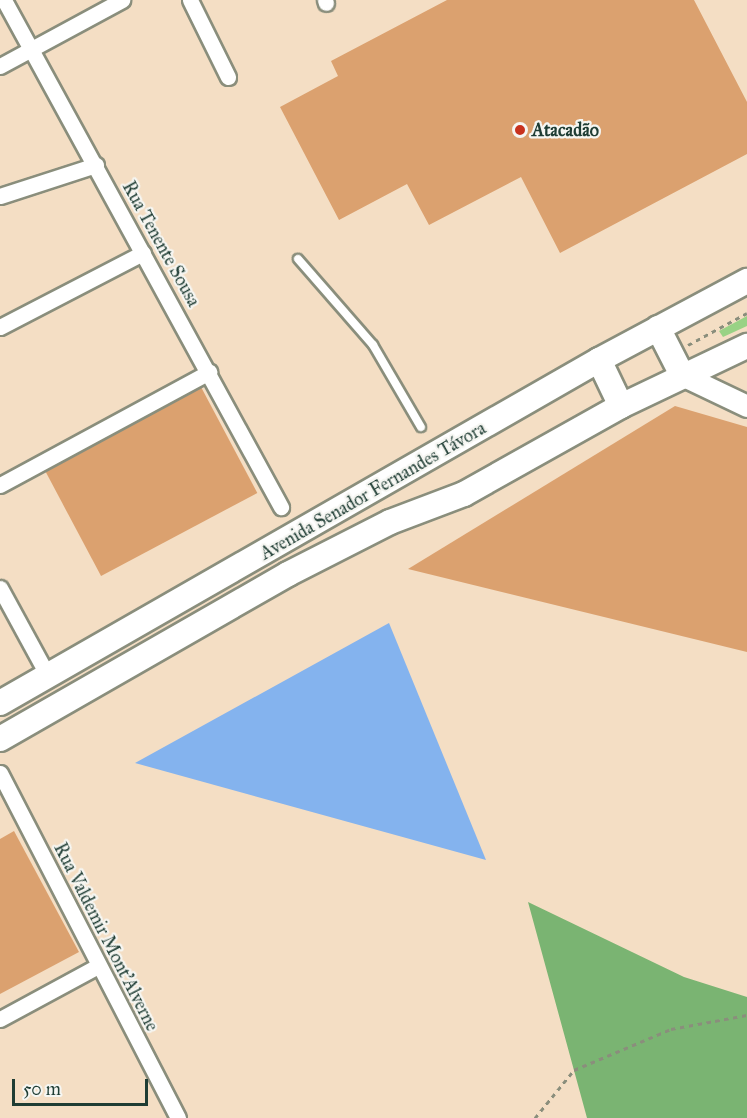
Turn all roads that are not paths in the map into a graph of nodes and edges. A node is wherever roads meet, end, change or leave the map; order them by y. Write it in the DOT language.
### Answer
graph roads {
  1 [pos="4,0"];
  2 [pos="122,0"];
  3 [pos="190,0"];
  4 [pos="32,49"];
  5 [pos="0,66"];
  6 [pos="228,76"];
  7 [pos="96,165"];
  8 [pos="0,196"];
  9 [pos="143,253"];
  10 [pos="298,259"];
  11 [pos="747,281"];
  12 [pos="0,327"];
  13 [pos="658,328"];
  14 [pos="747,346"];
  15 [pos="599,360"];
  16 [pos="676,365"];
  17 [pos="209,372"];
  18 [pos="621,405"];
  19 [pos="747,406"];
  20 [pos="421,428"];
  21 [pos="0,485"];
  22 [pos="281,507"];
  23 [pos="0,588"];
  24 [pos="48,676"];
  25 [pos="0,703"];
  26 [pos="0,739"];
  27 [pos="0,773"];
  28 [pos="98,966"];
  29 [pos="0,1019"];
  30 [pos="178,1118"];
  1 -- 4 [label="street, Rua Tenente Sousa"];
  2 -- 4 [label="street"];
  3 -- 6 [label="street"];
  4 -- 5 [label="street"];
  4 -- 7 [label="street, Rua Tenente Sousa"];
  7 -- 8 [label="street"];
  7 -- 9 [label="street, Rua Tenente Sousa"];
  9 -- 12 [label="street"];
  9 -- 17 [label="street, Rua Tenente Sousa"];
  10 -- 20 [label="lane"];
  11 -- 13 [label="main road, Avenida Senador Fernandes Távora"];
  13 -- 15 [label="main road, Avenida Senador Fernandes Távora"];
  13 -- 16 [label="main road"];
  14 -- 16 [label="main road, Avenida Senador Fernandes Távora"];
  15 -- 18 [label="main road"];
  15 -- 24 [label="main road, Avenida Senador Fernandes Távora"];
  16 -- 18 [label="main road, Avenida Senador Fernandes Távora"];
  16 -- 19 [label="main road"];
  17 -- 21 [label="street"];
  17 -- 22 [label="street, Rua Tenente Sousa"];
  18 -- 26 [label="main road, Avenida Senador Fernandes Távora"];
  23 -- 24 [label="street"];
  24 -- 25 [label="main road, Avenida Senador Fernandes Távora"];
  27 -- 28 [label="street, Rua Valdemir Mont'Alverne"];
  28 -- 29 [label="street"];
  28 -- 30 [label="street, Rua Valdemir Mont'Alverne"];
}
